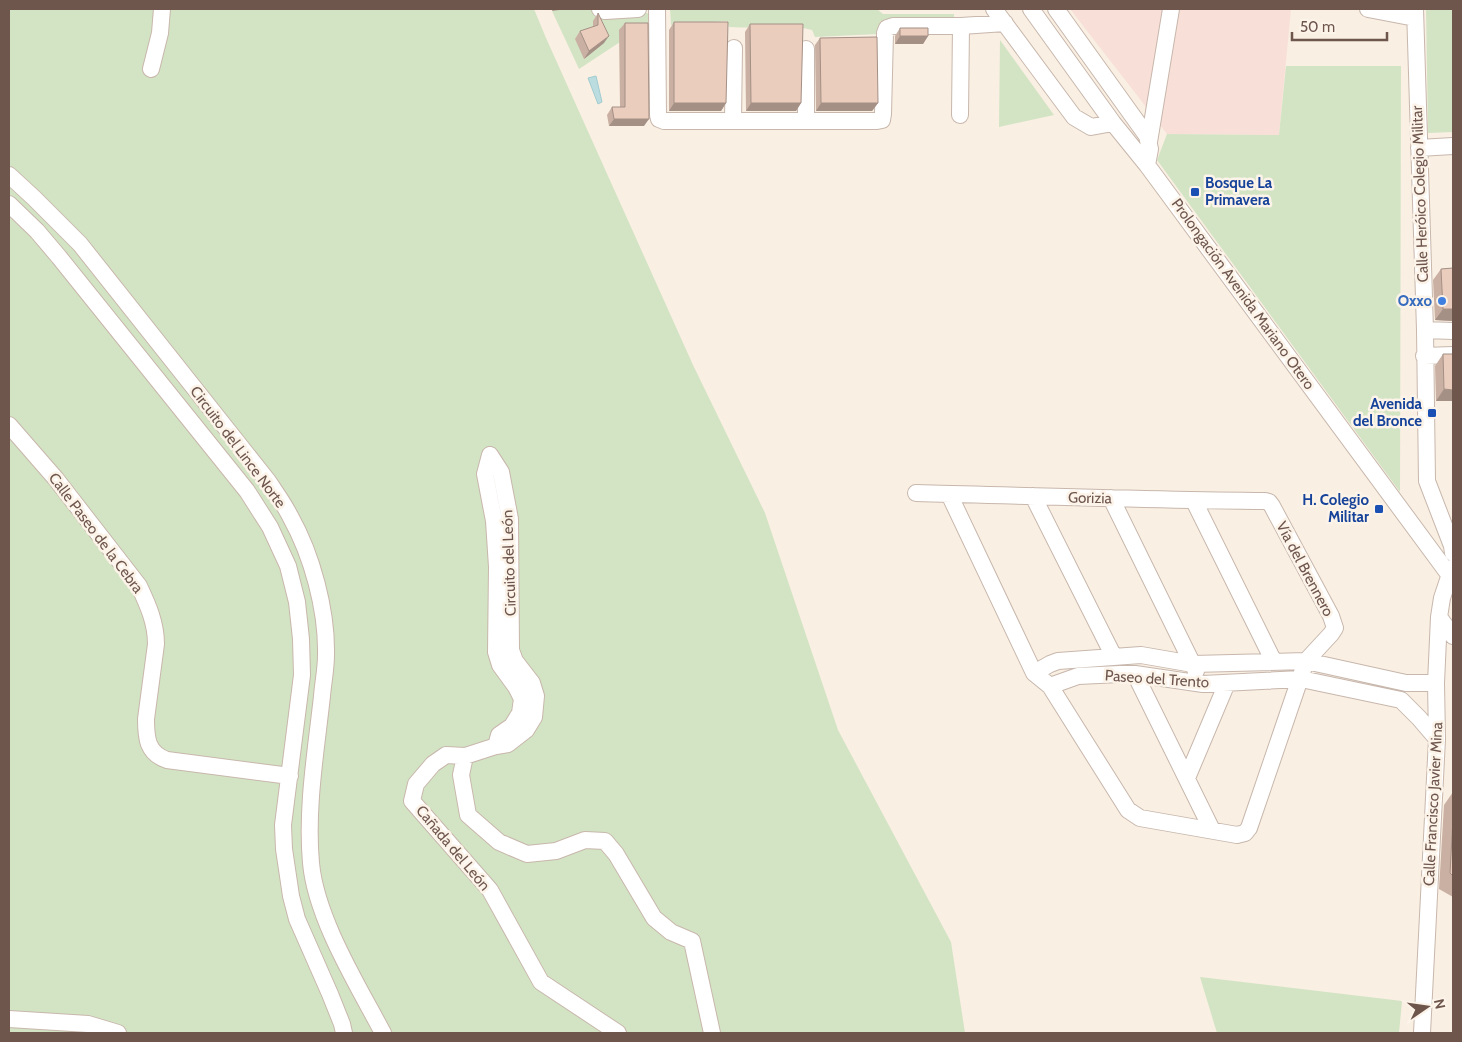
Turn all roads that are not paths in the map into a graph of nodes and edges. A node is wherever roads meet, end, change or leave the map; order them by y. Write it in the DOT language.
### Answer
graph roads {
  1 [pos="162,9"];
  2 [pos="600,9"];
  3 [pos="638,9"];
  4 [pos="657,9"];
  5 [pos="994,9"];
  6 [pos="1031,9"];
  7 [pos="1056,9"];
  8 [pos="1171,9"];
  9 [pos="1368,9"];
  10 [pos="1415,13"];
  11 [pos="1005,23"];
  12 [pos="960,26"];
  13 [pos="734,48"];
  14 [pos="806,49"];
  15 [pos="151,69"];
  16 [pos="960,115"];
  17 [pos="806,120"];
  18 [pos="733,121"];
  19 [pos="1114,123"];
  20 [pos="1149,142"];
  21 [pos="1453,146"];
  22 [pos="1419,148"];
  23 [pos="1147,165"];
  24 [pos="9,175"];
  25 [pos="9,204"];
  26 [pos="1424,330"];
  27 [pos="1453,331"];
  28 [pos="1453,355"];
  29 [pos="1424,356"];
  30 [pos="9,425"];
  31 [pos="916,493"];
  32 [pos="949,494"];
  33 [pos="1033,496"];
  34 [pos="1111,498"];
  35 [pos="1194,501"];
  36 [pos="1265,501"];
  37 [pos="1453,553"];
  38 [pos="1452,574"];
  39 [pos="1439,617"];
  40 [pos="1453,636"];
  41 [pos="1114,657"];
  42 [pos="1306,661"];
  43 [pos="1274,662"];
  44 [pos="1193,664"];
  45 [pos="1034,673"];
  46 [pos="1135,674"];
  47 [pos="1301,679"];
  48 [pos="1227,683"];
  49 [pos="1406,683"];
  50 [pos="1436,683"];
  51 [pos="1203,684"];
  52 [pos="1050,686"];
  53 [pos="1401,700"];
  54 [pos="1437,739"];
  55 [pos="496,746"];
  56 [pos="465,756"];
  57 [pos="290,776"];
  58 [pos="1187,778"];
  59 [pos="1212,830"];
  60 [pos="9,1019"];
  61 [pos="118,1033"];
  62 [pos="344,1033"];
  63 [pos="383,1033"];
  64 [pos="618,1033"];
  65 [pos="712,1033"];
  66 [pos="1422,1033"];
  1 -- 15 [label="street"];
  2 -- 3 [label="street"];
  4 -- 18 [label="street"];
  5 -- 11 [label="street"];
  6 -- 19 [label="street, Prolongación Avenida Mariano Otero"];
  7 -- 20 [label="street"];
  8 -- 20 [label="street"];
  9 -- 10 [label="street"];
  10 -- 22 [label="street, Calle Heróico Colegio Militar"];
  11 -- 12 [label="street"];
  11 -- 19 [label="street"];
  12 -- 16 [label="street"];
  12 -- 17 [label="street"];
  13 -- 18 [label="street"];
  14 -- 17 [label="street"];
  17 -- 18 [label="street"];
  19 -- 23 [label="street, Prolongación Avenida Mariano Otero"];
  20 -- 23 [label="street"];
  21 -- 22 [label="street"];
  22 -- 26 [label="street, Calle Heróico Colegio Militar"];
  23 -- 38 [label="street, Prolongación Avenida Mariano Otero"];
  24 -- 63 [label="street, Circuito del Lince Norte"];
  25 -- 57 [label="street, Circuito del Lince Norte"];
  26 -- 27 [label="street"];
  26 -- 29 [label="street, Calle Heróico Colegio Militar"];
  28 -- 29 [label="street"];
  29 -- 37 [label="street, Calle Heróico Colegio Militar"];
  30 -- 57 [label="street, Calle Paseo de la Cebra"];
  31 -- 32 [label="street, Gorizia"];
  32 -- 33 [label="street, Gorizia"];
  32 -- 45 [label="street"];
  33 -- 34 [label="street, Gorizia"];
  33 -- 41 [label="street"];
  34 -- 35 [label="street, Gorizia"];
  34 -- 44 [label="street"];
  35 -- 36 [label="street, Gorizia"];
  35 -- 43 [label="street"];
  36 -- 42 [label="street, Vía del Brennero"];
  38 -- 39 [label="street, Calle Francisco Javier Mina"];
  39 -- 40 [label="street"];
  39 -- 50 [label="street, Calle Francisco Javier Mina"];
  41 -- 44 [label="street, Paseo del Trento"];
  41 -- 45 [label="street, Paseo del Trento"];
  42 -- 43 [label="street, Paseo del Trento"];
  42 -- 47 [label="street"];
  42 -- 49 [label="street, Paseo del Trento"];
  43 -- 44 [label="street, Paseo del Trento"];
  44 -- 51 [label="street"];
  45 -- 52 [label="street"];
  46 -- 51 [label="street, Paseo del Trento"];
  46 -- 52 [label="street, Paseo del Trento"];
  46 -- 58 [label="street"];
  47 -- 48 [label="street, Paseo del Trento"];
  47 -- 53 [label="street, Paseo del Trento"];
  47 -- 59 [label="street"];
  48 -- 51 [label="street, Paseo del Trento"];
  48 -- 58 [label="street"];
  49 -- 50 [label="street, Paseo del Trento"];
  49 -- 53 [label="street"];
  50 -- 54 [label="street, Calle Francisco Javier Mina"];
  52 -- 59 [label="street"];
  53 -- 54 [label="street"];
  54 -- 66 [label="street, Calle Francisco Javier Mina"];
  55 -- 55 [label="street, Circuito del León"];
  55 -- 56 [label="street, Circuito del León"];
  56 -- 64 [label="street, Cañada del León"];
  56 -- 65 [label="street"];
  57 -- 62 [label="street, Circuito del Lince Norte"];
  58 -- 59 [label="street"];
  60 -- 61 [label="street"];
}
